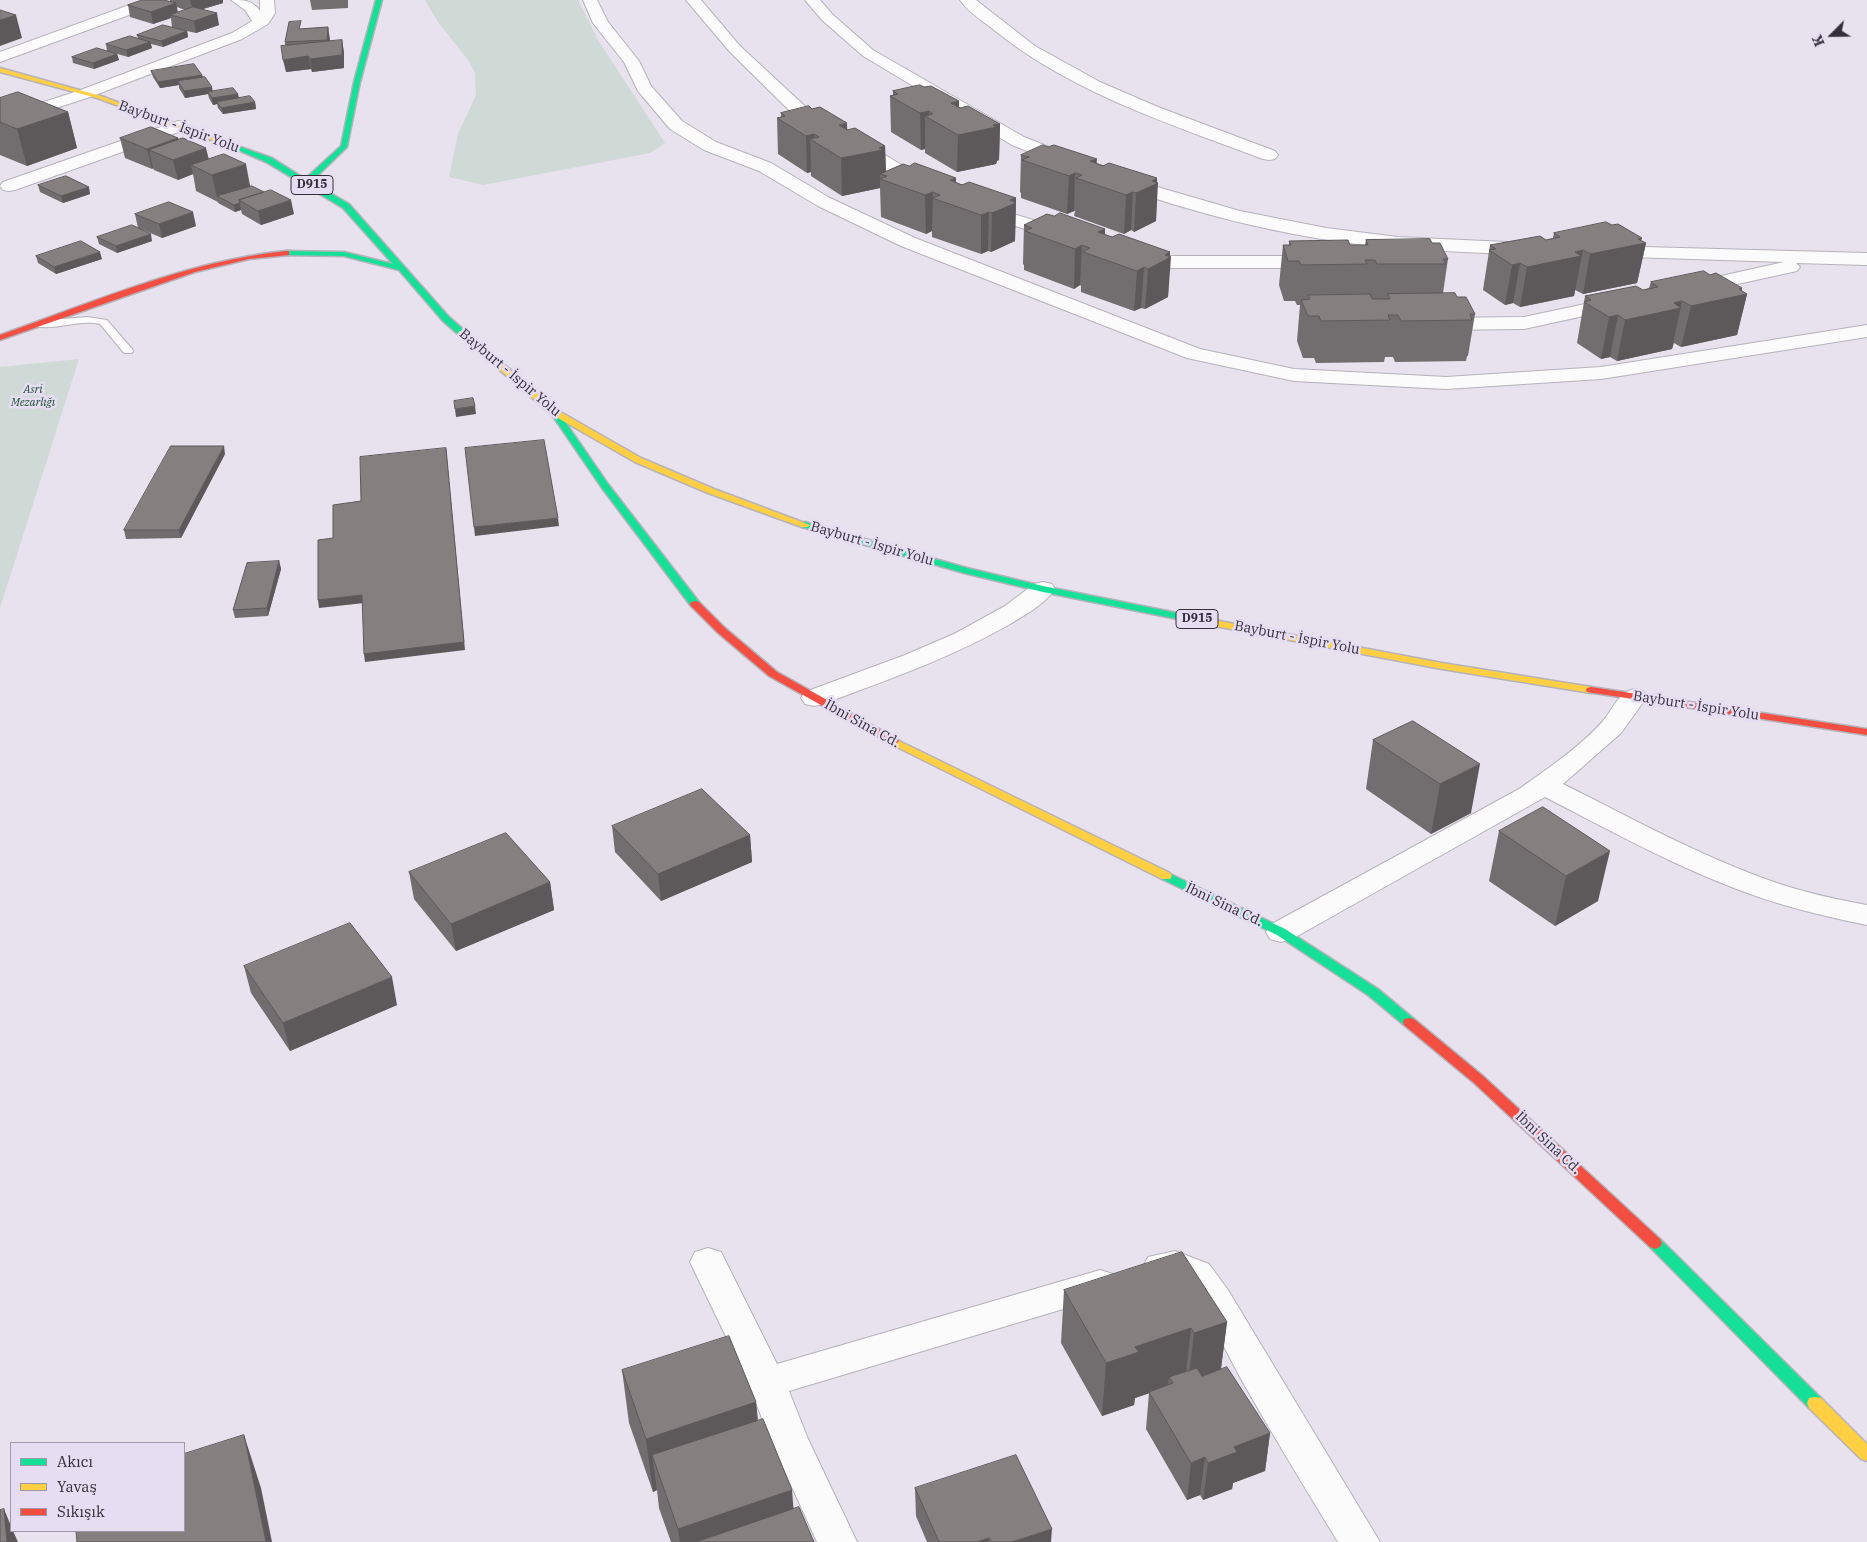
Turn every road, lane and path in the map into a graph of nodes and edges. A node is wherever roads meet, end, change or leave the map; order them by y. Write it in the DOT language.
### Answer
graph roads {
  1 [pos="157,0"];
  2 [pos="238,0"];
  3 [pos="267,0"];
  4 [pos="379,0"];
  5 [pos="590,0"];
  6 [pos="694,0"];
  7 [pos="812,0"];
  8 [pos="967,0"];
  9 [pos="261,23"];
  10 [pos="0,57"];
  11 [pos="0,70"];
  12 [pos="84,94"];
  13 [pos="0,121"];
  14 [pos="178,126"];
  15 [pos="1269,155"];
  16 [pos="1083,167"];
  17 [pos="1110,178"];
  18 [pos="306,182"];
  19 [pos="9,186"];
  20 [pos="943,194"];
  21 [pos="961,201"];
  22 [pos="1080,240"];
  23 [pos="1117,251"];
  24 [pos="1590,252"];
  25 [pos="1836,257"];
  26 [pos="1867,259"];
  27 [pos="1332,262"];
  28 [pos="1450,262"];
  29 [pos="403,269"];
  30 [pos="1670,292"];
  31 [pos="1631,301"];
  32 [pos="38,324"];
  33 [pos="1414,325"];
  34 [pos="1867,331"];
  35 [pos="0,338"];
  36 [pos="128,351"];
  37 [pos="554,412"];
  38 [pos="1043,589"];
  39 [pos="1634,697"];
  40 [pos="814,698"];
  41 [pos="1867,732"];
  42 [pos="1544,785"];
  43 [pos="1867,915"];
  44 [pos="1281,932"];
  45 [pos="708,1262"];
  46 [pos="767,1382"];
  47 [pos="1867,1454"];
  48 [pos="837,1542"];
  49 [pos="1360,1542"];
  1 -- 10 [label="street"];
  2 -- 9 [label="street"];
  3 -- 9 [label="street"];
  4 -- 18 [label="main road"];
  5 -- 34 [label="street"];
  6 -- 20 [label="street"];
  7 -- 16 [label="street"];
  8 -- 15 [label="street"];
  9 -- 12 [label="street"];
  11 -- 12 [label="main road, Bayburt - İspir Yolu / D915"];
  12 -- 13 [label="street"];
  12 -- 14 [label="main road, Bayburt - İspir Yolu / D915"];
  14 -- 18 [label="main road, Bayburt - İspir Yolu / D915"];
  14 -- 19 [label="street"];
  17 -- 28 [label="street"];
  18 -- 29 [label="main road, Bayburt - İspir Yolu / D915"];
  21 -- 22 [label="street"];
  23 -- 27 [label="street"];
  24 -- 25 [label="street"];
  25 -- 26 [label="street"];
  25 -- 30 [label="street"];
  29 -- 32 [label="main road"];
  29 -- 37 [label="main road, Bayburt - İspir Yolu / D915"];
  31 -- 33 [label="street"];
  32 -- 35 [label="main road"];
  32 -- 36 [label="lane"];
  37 -- 38 [label="main road, Bayburt - İspir Yolu / D915"];
  37 -- 40 [label="main road, İbni Sina Cd."];
  38 -- 39 [label="main road, Bayburt - İspir Yolu / D915"];
  38 -- 40 [label="street"];
  39 -- 41 [label="main road, Bayburt - İspir Yolu / D915"];
  39 -- 42 [label="street"];
  40 -- 44 [label="main road, İbni Sina Cd."];
  42 -- 43 [label="street"];
  42 -- 44 [label="street"];
  44 -- 47 [label="main road, İbni Sina Cd."];
  45 -- 46 [label="street"];
  46 -- 48 [label="street"];
  46 -- 49 [label="street"];
}
